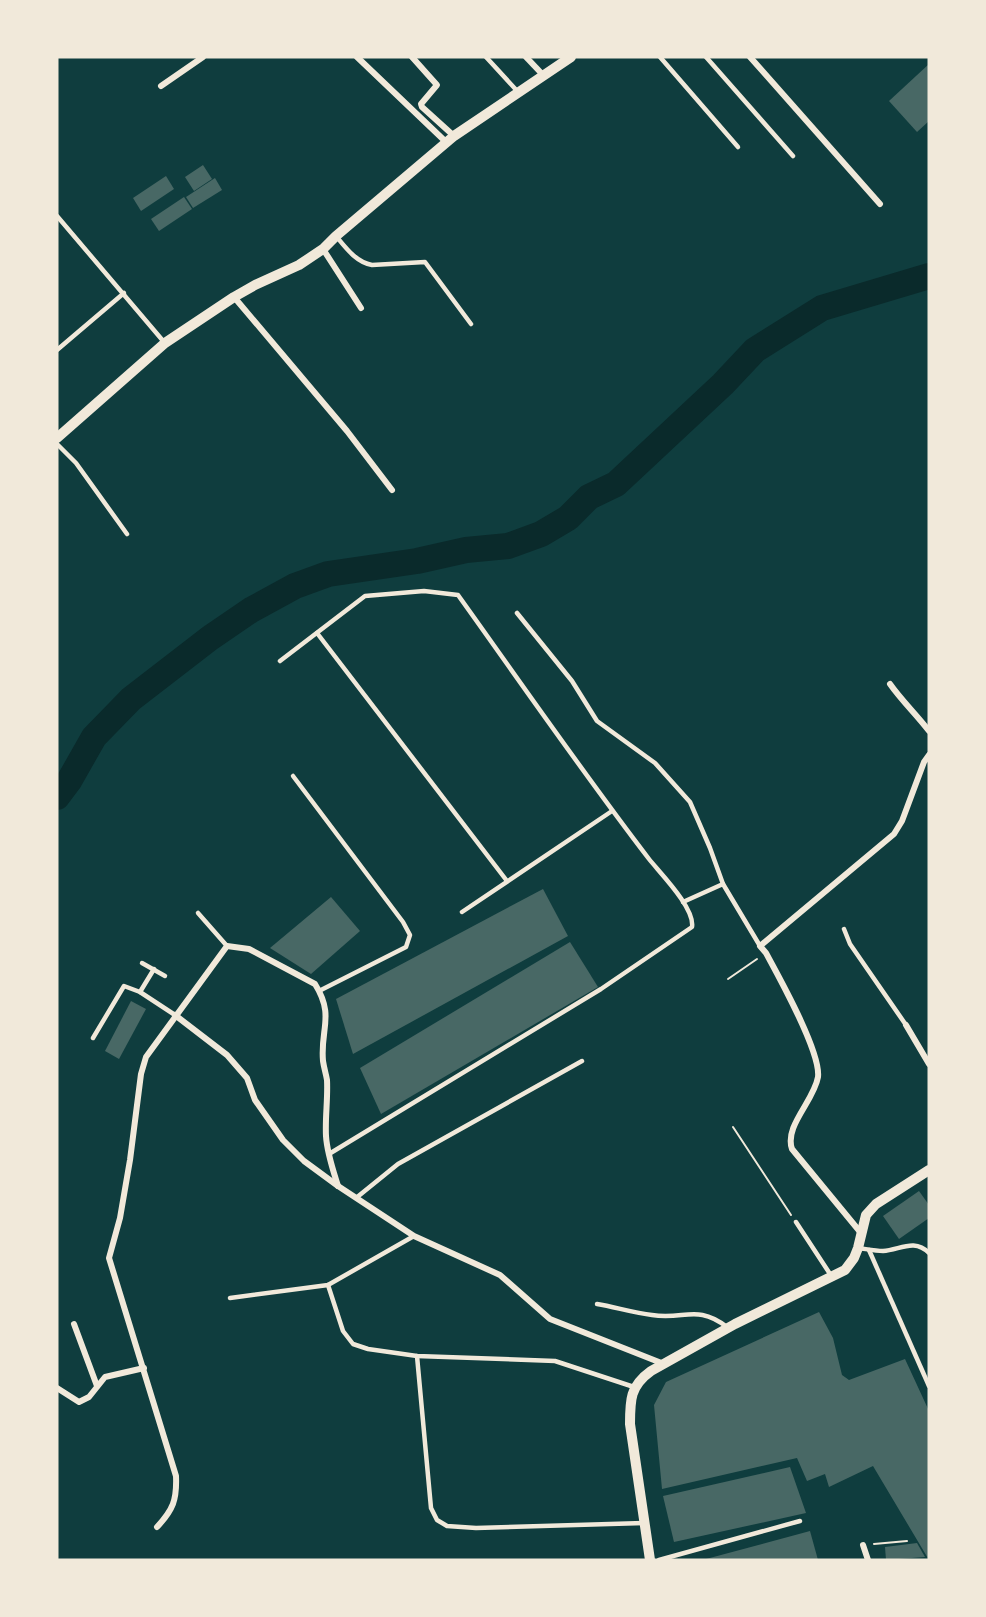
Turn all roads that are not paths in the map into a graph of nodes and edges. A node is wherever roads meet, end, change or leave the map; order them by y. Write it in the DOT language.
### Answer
graph roads {
  1 [pos="203,57"];
  2 [pos="357,57"];
  3 [pos="412,57"];
  4 [pos="486,57"];
  5 [pos="526,57"];
  6 [pos="571,57"];
  7 [pos="660,57"];
  8 [pos="706,57"];
  9 [pos="750,57"];
  10 [pos="544,76"];
  11 [pos="161,86"];
  12 [pos="519,93"];
  13 [pos="450,139"];
  14 [pos="738,147"];
  15 [pos="793,156"];
  16 [pos="879,204"];
  17 [pos="57,216"];
  18 [pos="336,236"];
  19 [pos="323,249"];
  20 [pos="124,293"];
  21 [pos="234,297"];
  22 [pos="361,308"];
  23 [pos="471,324"];
  24 [pos="165,343"];
  25 [pos="57,350"];
  26 [pos="57,438"];
  27 [pos="57,444"];
  28 [pos="392,490"];
  29 [pos="127,534"];
  30 [pos="517,613"];
  31 [pos="317,633"];
  32 [pos="280,661"];
  33 [pos="890,684"];
  34 [pos="929,731"];
  35 [pos="929,754"];
  36 [pos="293,776"];
  37 [pos="612,811"];
  38 [pos="507,881"];
  39 [pos="723,884"];
  40 [pos="683,902"];
  41 [pos="462,912"];
  42 [pos="198,913"];
  43 [pos="844,929"];
  44 [pos="227,946"];
  45 [pos="760,946"];
  46 [pos="142,963"];
  47 [pos="154,969"];
  48 [pos="165,976"];
  49 [pos="140,992"];
  50 [pos="319,992"];
  51 [pos="175,1015"];
  52 [pos="906,1025"];
  53 [pos="93,1038"];
  54 [pos="582,1061"];
  55 [pos="929,1064"];
  56 [pos="329,1154"];
  57 [pos="929,1170"];
  58 [pos="338,1186"];
  59 [pos="356,1198"];
  60 [pos="796,1222"];
  61 [pos="861,1233"];
  62 [pos="414,1236"];
  63 [pos="864,1249"];
  64 [pos="929,1253"];
  65 [pos="832,1277"];
  66 [pos="328,1285"];
  67 [pos="230,1298"];
  68 [pos="597,1304"];
  69 [pos="74,1324"];
  70 [pos="729,1328"];
  71 [pos="417,1356"];
  72 [pos="665,1364"];
  73 [pos="144,1368"];
  74 [pos="96,1386"];
  75 [pos="929,1386"];
  76 [pos="634,1387"];
  77 [pos="57,1388"];
  78 [pos="800,1521"];
  79 [pos="644,1523"];
  80 [pos="157,1527"];
  81 [pos="863,1545"];
  82 [pos="650,1560"];
  83 [pos="659,1560"];
  84 [pos="868,1560"];
  1 -- 11 [label="street"];
  2 -- 13 [label="street"];
  3 -- 13 [label="street"];
  4 -- 12 [label="lane"];
  5 -- 10 [label="street"];
  6 -- 10 [label="street"];
  7 -- 14 [label="lane"];
  8 -- 15 [label="lane"];
  9 -- 16 [label="street"];
  10 -- 12 [label="street"];
  12 -- 13 [label="street"];
  13 -- 18 [label="street"];
  17 -- 20 [label="lane"];
  18 -- 19 [label="street"];
  18 -- 23 [label="lane"];
  19 -- 21 [label="street"];
  19 -- 22 [label="street"];
  20 -- 24 [label="lane"];
  20 -- 25 [label="lane"];
  21 -- 24 [label="street"];
  21 -- 28 [label="street"];
  24 -- 26 [label="street"];
  27 -- 29 [label="lane"];
  30 -- 39 [label="lane"];
  31 -- 32 [label="lane"];
  31 -- 37 [label="lane"];
  31 -- 38 [label="lane"];
  33 -- 34 [label="street"];
  35 -- 45 [label="street"];
  36 -- 50 [label="lane"];
  37 -- 38 [label="lane"];
  37 -- 40 [label="lane"];
  38 -- 41 [label="lane"];
  39 -- 40 [label="lane"];
  39 -- 45 [label="lane"];
  40 -- 56 [label="lane"];
  42 -- 44 [label="lane"];
  43 -- 52 [label="lane"];
  44 -- 50 [label="street"];
  44 -- 51 [label="street"];
  45 -- 61 [label="street"];
  46 -- 47 [label="lane"];
  47 -- 48 [label="lane"];
  47 -- 49 [label="lane"];
  49 -- 51 [label="lane"];
  49 -- 53 [label="lane"];
  50 -- 56 [label="street"];
  51 -- 58 [label="street"];
  51 -- 73 [label="street"];
  52 -- 55 [label="street"];
  54 -- 59 [label="lane"];
  56 -- 58 [label="street"];
  57 -- 61 [label="street"];
  58 -- 59 [label="street"];
  59 -- 62 [label="street"];
  60 -- 65 [label="lane"];
  61 -- 63 [label="street"];
  62 -- 66 [label="lane"];
  62 -- 72 [label="street"];
  63 -- 64 [label="lane"];
  63 -- 65 [label="street"];
  63 -- 75 [label="lane"];
  65 -- 70 [label="street"];
  66 -- 67 [label="lane"];
  66 -- 71 [label="lane"];
  68 -- 70 [label="lane"];
  69 -- 74 [label="street"];
  70 -- 72 [label="street"];
  71 -- 76 [label="lane"];
  71 -- 79 [label="lane"];
  72 -- 76 [label="street"];
  73 -- 74 [label="street"];
  73 -- 80 [label="street"];
  74 -- 77 [label="street"];
  76 -- 79 [label="street"];
  78 -- 83 [label="lane"];
  79 -- 82 [label="street"];
  81 -- 84 [label="street"];
}
